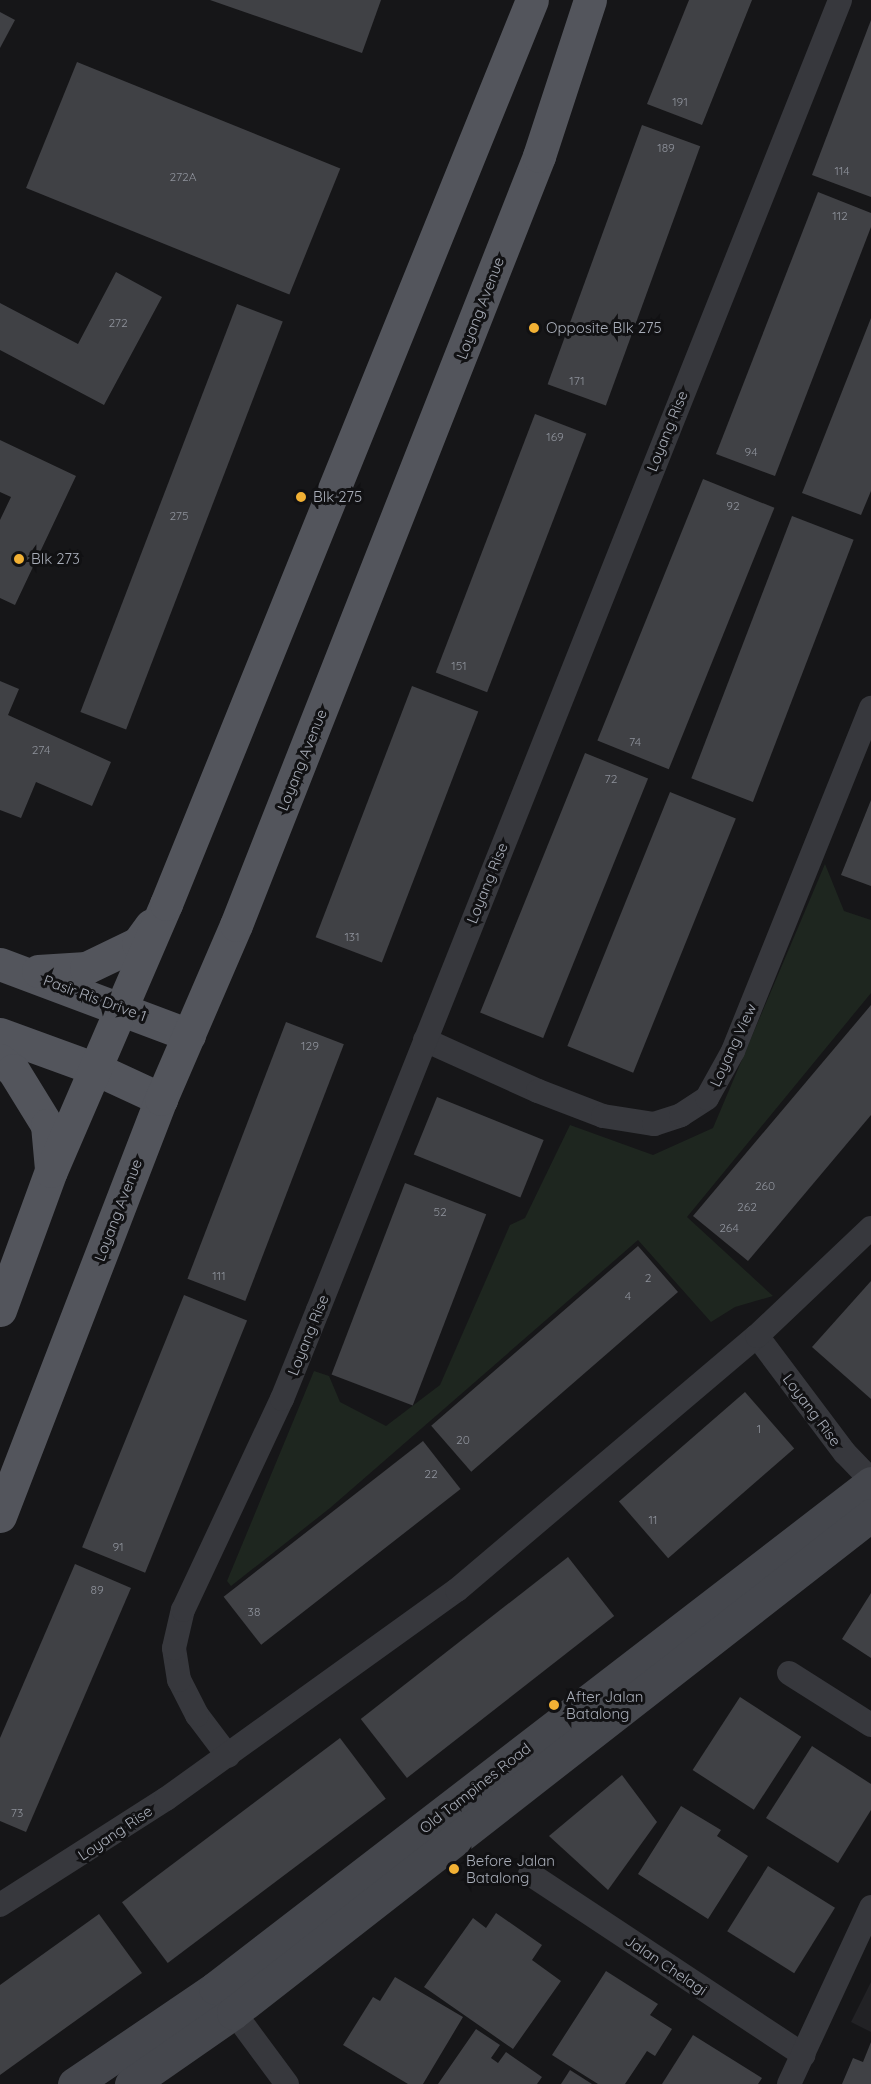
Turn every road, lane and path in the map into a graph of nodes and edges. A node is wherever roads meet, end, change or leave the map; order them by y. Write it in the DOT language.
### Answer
graph roads {
  1 [pos="532,0"];
  2 [pos="590,0"];
  3 [pos="840,0"];
  4 [pos="871,708"];
  5 [pos="166,904"];
  6 [pos="4,965"];
  7 [pos="121,1006"];
  8 [pos="0,1034"];
  9 [pos="189,1035"];
  10 [pos="425,1040"];
  11 [pos="0,1060"];
  12 [pos="96,1069"];
  13 [pos="161,1099"];
  14 [pos="51,1171"];
  15 [pos="871,1228"];
  16 [pos="0,1310"];
  17 [pos="757,1336"];
  18 [pos="871,1481"];
  19 [pos="871,1515"];
  20 [pos="0,1516"];
  21 [pos="789,1673"];
  22 [pos="871,1725"];
  23 [pos="228,1755"];
  24 [pos="530,1874"];
  25 [pos="0,1905"];
  26 [pos="871,1907"];
  27 [pos="224,2000"];
  28 [pos="803,2055"];
  29 [pos="74,2084"];
  30 [pos="131,2084"];
  31 [pos="287,2084"];
  32 [pos="789,2084"];
  1 -- 5 [label="main road"];
  2 -- 9 [label="main road, Loyang Avenue"];
  3 -- 10 [label="street, Loyang Rise"];
  4 -- 10 [label="street, Loyang View"];
  5 -- 6 [label="main road"];
  5 -- 7 [label="main road"];
  6 -- 7 [label="main road, Pasir Ris Drive 1"];
  7 -- 9 [label="main road, Pasir Ris Drive 1"];
  7 -- 12 [label="main road"];
  8 -- 12 [label="main road"];
  9 -- 13 [label="main road, Loyang Avenue"];
  10 -- 23 [label="street, Loyang Rise"];
  11 -- 14 [label="main road"];
  12 -- 13 [label="main road"];
  12 -- 14 [label="main road"];
  13 -- 20 [label="main road, Loyang Avenue"];
  14 -- 16 [label="main road"];
  15 -- 17 [label="street, Loyang Rise"];
  17 -- 18 [label="street, Loyang Rise"];
  17 -- 23 [label="street, Loyang Rise"];
  18 -- 27 [label="street, Old Tampines Road"];
  19 -- 27 [label="street, Old Tampines Road"];
  21 -- 22 [label="street"];
  23 -- 25 [label="street, Loyang Rise"];
  24 -- 28 [label="street, Jalan Chelagi"];
  26 -- 28 [label="street"];
  27 -- 29 [label="street, Old Tampines Road"];
  27 -- 30 [label="street, Old Tampines Road"];
  27 -- 31 [label="street"];
  28 -- 32 [label="street"];
}
